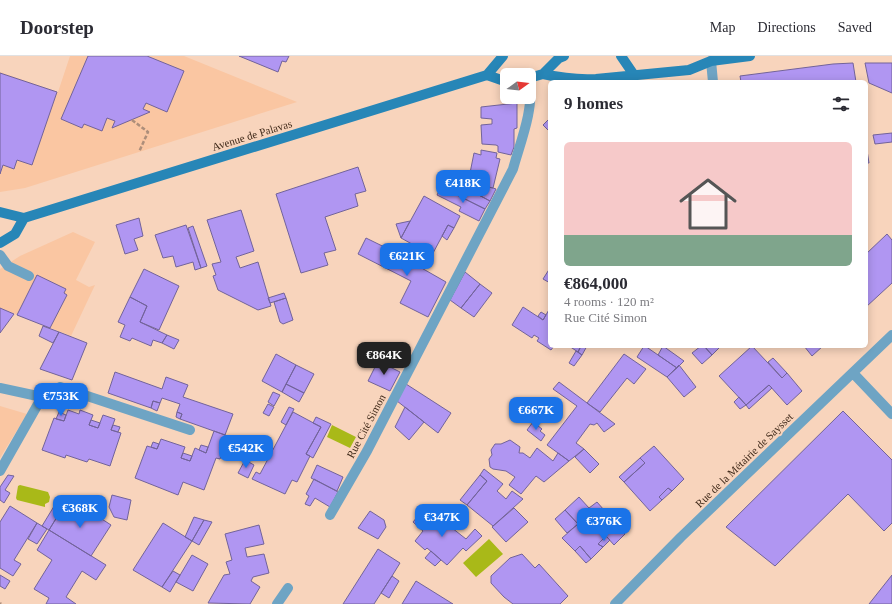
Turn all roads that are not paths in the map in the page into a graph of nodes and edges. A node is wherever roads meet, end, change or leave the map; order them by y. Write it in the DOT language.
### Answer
graph roads {
  1 [pos="502,56"];
  2 [pos="564,56"];
  3 [pos="621,56"];
  4 [pos="700,56"];
  5 [pos="750,56"];
  6 [pos="710,61"];
  7 [pos="543,74"];
  8 [pos="487,75"];
  9 [pos="634,75"];
  10 [pos="536,76"];
  11 [pos="500,80"];
  12 [pos="713,80"];
  13 [pos="529,104"];
  14 [pos="0,212"];
  15 [pos="24,218"];
  16 [pos="0,243"];
  17 [pos="0,255"];
  18 [pos="29,276"];
  19 [pos="892,335"];
  20 [pos="852,373"];
  21 [pos="0,388"];
  22 [pos="42,397"];
  23 [pos="892,414"];
  24 [pos="190,430"];
  25 [pos="0,471"];
  26 [pos="330,515"];
  27 [pos="288,588"];
  28 [pos="277,604"];
  29 [pos="615,604"];
  1 -- 8 [label="main road"];
  2 -- 7 [label="main road"];
  3 -- 9 [label="main road"];
  4 -- 6 [label="main road"];
  5 -- 6 [label="main road"];
  6 -- 9 [label="main road"];
  6 -- 12 [label="street"];
  7 -- 9 [label="main road"];
  7 -- 10 [label="main road"];
  8 -- 11 [label="main road"];
  8 -- 15 [label="main road, Avenue de Palavas"];
  13 -- 26 [label="street, Rue Cité Simon"];
  14 -- 15 [label="main road"];
  15 -- 16 [label="main road"];
  17 -- 18 [label="street"];
  19 -- 20 [label="street, Rue de la Métairie de Saysset"];
  20 -- 23 [label="street"];
  20 -- 29 [label="street, Rue de la Métairie de Saysset"];
  21 -- 22 [label="street"];
  22 -- 24 [label="street"];
  22 -- 25 [label="street"];
  27 -- 28 [label="street"];
}
